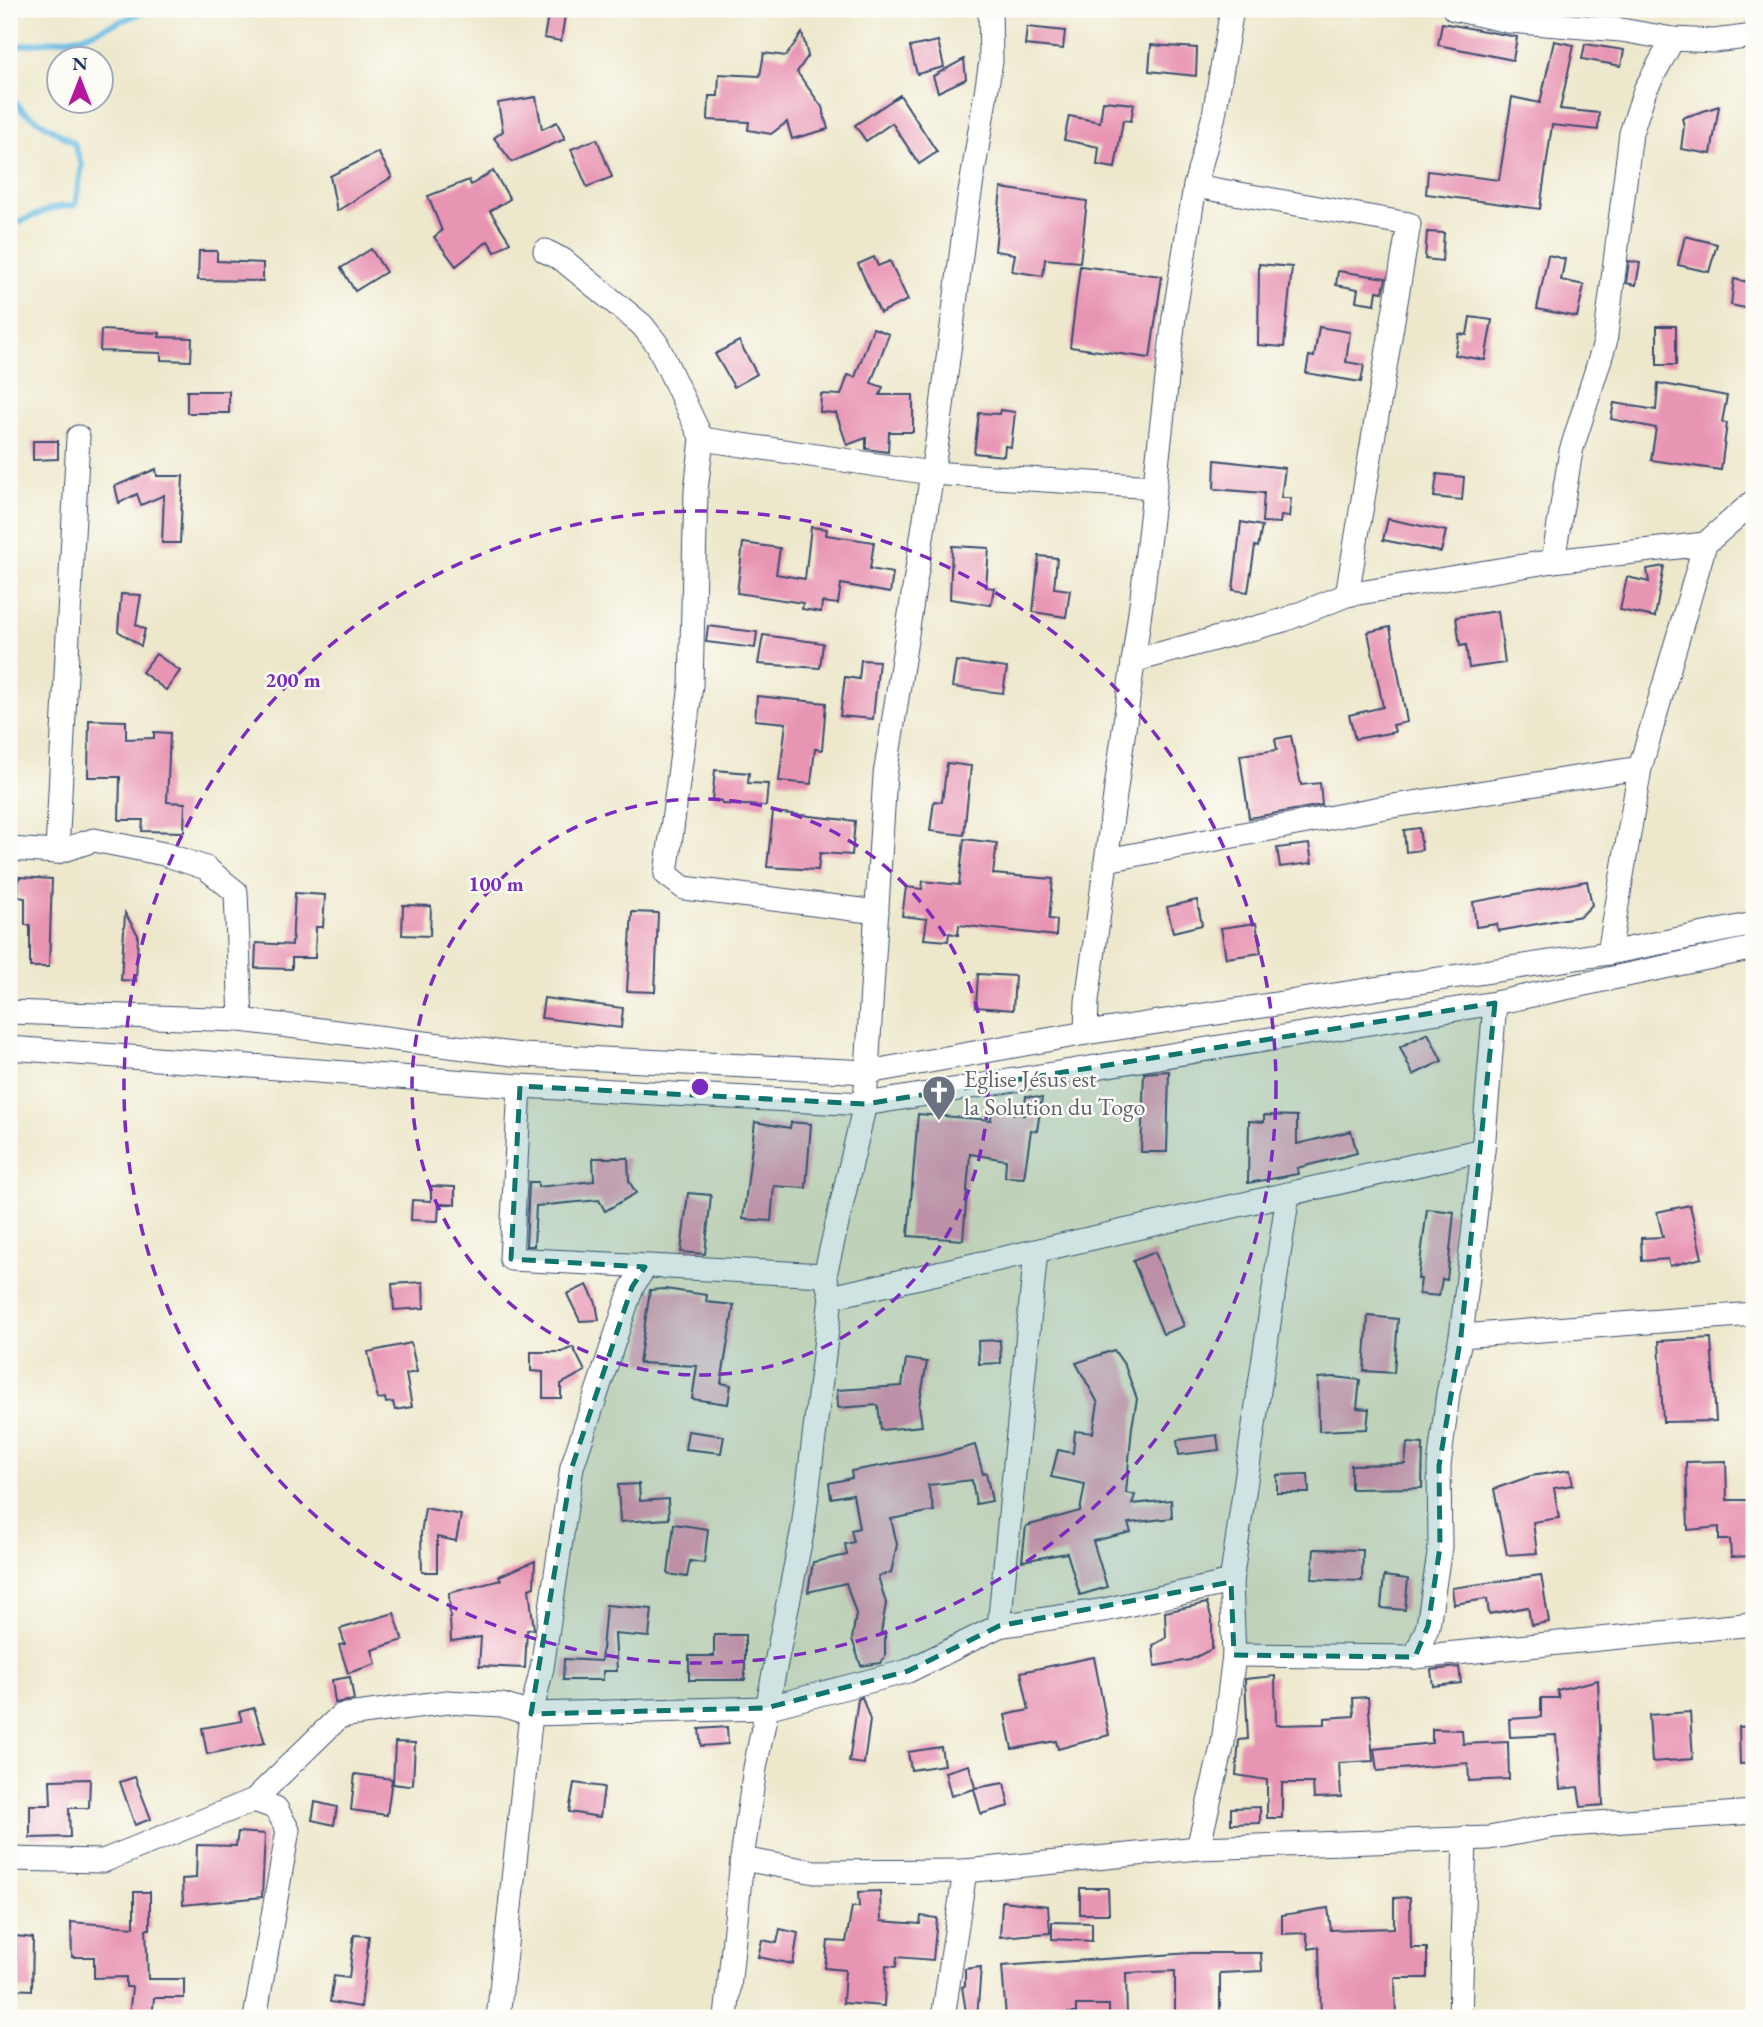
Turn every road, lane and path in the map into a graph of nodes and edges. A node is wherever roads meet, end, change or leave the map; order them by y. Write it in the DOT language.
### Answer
graph roads {
  1 [pos="990,9"];
  2 [pos="1232,9"];
  3 [pos="1454,9"];
  4 [pos="1754,36"];
  5 [pos="1673,39"];
  6 [pos="1195,186"];
  7 [pos="545,251"];
  8 [pos="78,437"];
  9 [pos="702,439"];
  10 [pos="931,473"];
  11 [pos="1155,487"];
  12 [pos="1754,501"];
  13 [pos="1705,544"];
  14 [pos="1553,561"];
  15 [pos="1347,595"];
  16 [pos="1133,661"];
  17 [pos="1640,768"];
  18 [pos="9,849"];
  19 [pos="57,852"];
  20 [pos="1107,860"];
  21 [pos="877,912"];
  22 [pos="1754,924"];
  23 [pos="1754,948"];
  24 [pos="1609,953"];
  25 [pos="1494,1003"];
  26 [pos="9,1012"];
  27 [pos="241,1020"];
  28 [pos="1086,1033"];
  29 [pos="9,1048"];
  30 [pos="868,1072"];
  31 [pos="520,1086"];
  32 [pos="865,1104"];
  33 [pos="1482,1150"];
  34 [pos="1289,1194"];
  35 [pos="1036,1251"];
  36 [pos="645,1268"];
  37 [pos="828,1286"];
  38 [pos="1754,1314"];
  39 [pos="1461,1336"];
  40 [pos="1231,1582"];
  41 [pos="1754,1624"];
  42 [pos="999,1626"];
  43 [pos="1234,1655"];
  44 [pos="1416,1657"];
  45 [pos="766,1707"];
  46 [pos="531,1714"];
  47 [pos="254,1800"];
  48 [pos="1754,1811"];
  49 [pos="1465,1838"];
  50 [pos="1198,1848"];
  51 [pos="9,1859"];
  52 [pos="742,1859"];
  53 [pos="965,1871"];
  54 [pos="255,2018"];
  55 [pos="498,2018"];
  56 [pos="726,2018"];
  57 [pos="943,2018"];
  58 [pos="1460,2018"];
  1 -- 10 [label="street"];
  2 -- 6 [label="street"];
  3 -- 5 [label="street"];
  4 -- 5 [label="street"];
  5 -- 14 [label="street"];
  6 -- 11 [label="street"];
  6 -- 15 [label="street"];
  7 -- 9 [label="street"];
  8 -- 19 [label="street"];
  9 -- 10 [label="street"];
  9 -- 21 [label="street"];
  10 -- 11 [label="street"];
  10 -- 21 [label="street"];
  11 -- 16 [label="street"];
  12 -- 13 [label="street"];
  13 -- 14 [label="street"];
  13 -- 17 [label="street"];
  14 -- 15 [label="street"];
  15 -- 16 [label="street"];
  16 -- 20 [label="street"];
  17 -- 20 [label="street"];
  17 -- 24 [label="street"];
  18 -- 19 [label="street"];
  19 -- 27 [label="street"];
  20 -- 28 [label="street"];
  21 -- 30 [label="street"];
  22 -- 24 [label="street"];
  23 -- 25 [label="street"];
  24 -- 28 [label="street"];
  25 -- 32 [label="street"];
  25 -- 33 [label="street"];
  26 -- 27 [label="street"];
  27 -- 30 [label="street"];
  28 -- 30 [label="street"];
  29 -- 31 [label="street"];
  30 -- 32 [label="street"];
  31 -- 32 [label="street"];
  31 -- 36 [label="street"];
  32 -- 37 [label="street"];
  33 -- 34 [label="street"];
  33 -- 39 [label="street"];
  34 -- 35 [label="street"];
  34 -- 40 [label="street"];
  35 -- 37 [label="street"];
  35 -- 42 [label="street"];
  36 -- 37 [label="street"];
  36 -- 46 [label="street"];
  37 -- 45 [label="street"];
  38 -- 39 [label="street"];
  39 -- 44 [label="street"];
  40 -- 42 [label="street"];
  40 -- 43 [label="street"];
  41 -- 44 [label="street"];
  42 -- 45 [label="street"];
  43 -- 44 [label="street"];
  43 -- 50 [label="street"];
  45 -- 46 [label="street"];
  45 -- 52 [label="street"];
  46 -- 47 [label="street"];
  46 -- 55 [label="street"];
  47 -- 51 [label="street"];
  47 -- 54 [label="street"];
  48 -- 49 [label="street"];
  49 -- 50 [label="street"];
  49 -- 58 [label="street"];
  50 -- 53 [label="street"];
  52 -- 53 [label="street"];
  52 -- 56 [label="street"];
  53 -- 57 [label="street"];
}
